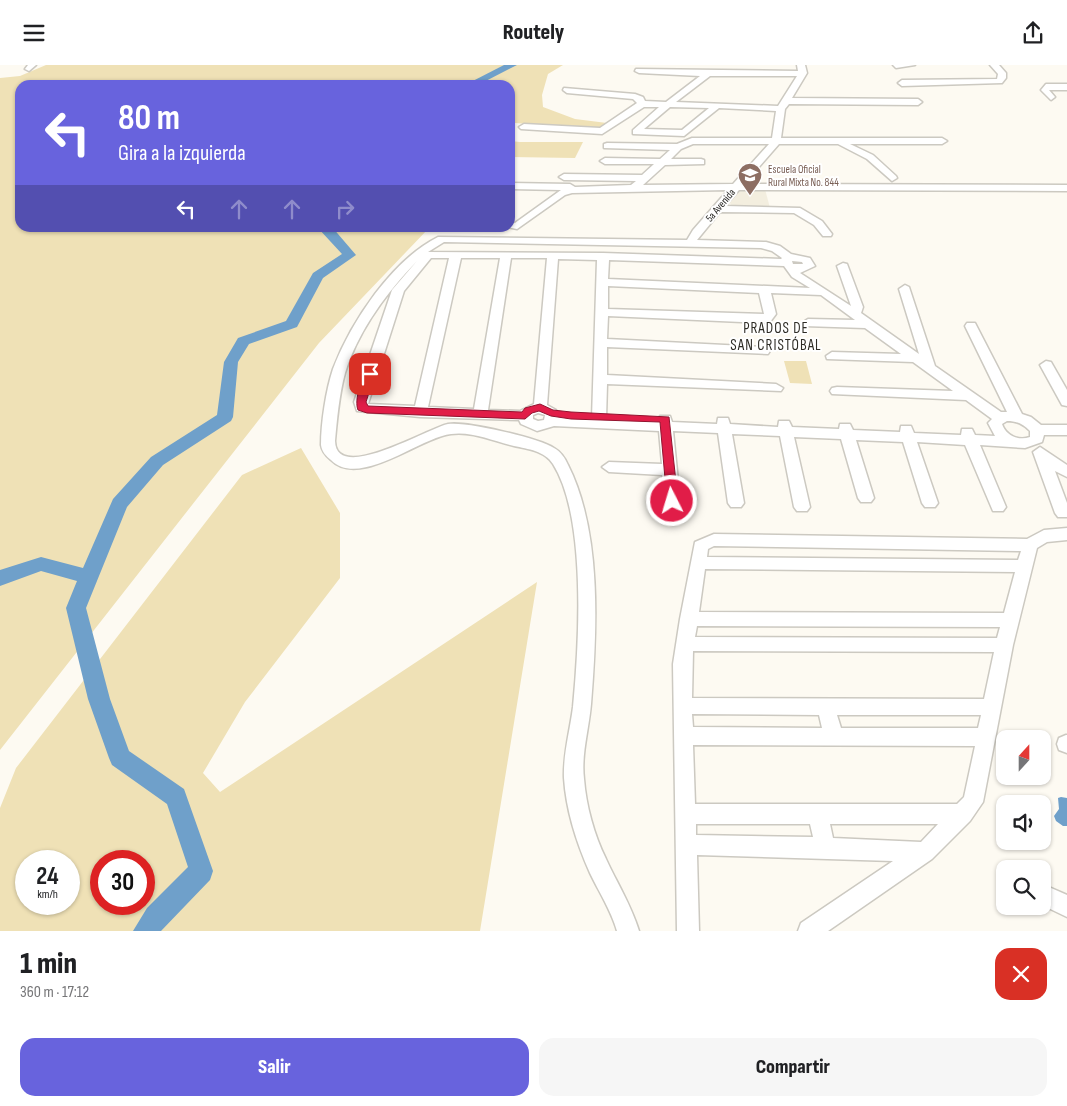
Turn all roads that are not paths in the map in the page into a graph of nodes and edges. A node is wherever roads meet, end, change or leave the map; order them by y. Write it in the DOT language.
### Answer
graph roads {
  1 [pos="911,65"];
  2 [pos="994,65"];
  3 [pos="896,66"];
  4 [pos="802,69"];
  5 [pos="639,71"];
  6 [pos="708,74"];
  7 [pos="1067,87"];
  8 [pos="566,90"];
  9 [pos="1051,97"];
  10 [pos="642,104"];
  11 [pos="668,104"];
  12 [pos="717,105"];
  13 [pos="783,105"];
  14 [pos="524,127"];
  15 [pos="776,141"];
  16 [pos="942,141"];
  17 [pos="607,146"];
  18 [pos="678,147"];
  19 [pos="605,161"];
  20 [pos="664,161"];
  21 [pos="701,162"];
  22 [pos="564,177"];
  23 [pos="646,178"];
  24 [pos="892,178"];
  25 [pos="515,186"];
  26 [pos="634,188"];
  27 [pos="735,188"];
  28 [pos="1067,188"];
  29 [pos="599,189"];
  30 [pos="717,209"];
  31 [pos="515,225"];
  32 [pos="827,233"];
  33 [pos="693,242"];
  34 [pos="456,254"];
  35 [pos="506,254"];
  36 [pos="554,255"];
  37 [pos="603,256"];
  38 [pos="790,261"];
  39 [pos="843,265"];
  40 [pos="806,275"];
  41 [pos="602,282"];
  42 [pos="764,289"];
  43 [pos="905,289"];
  44 [pos="823,292"];
  45 [pos="602,312"];
  46 [pos="855,314"];
  47 [pos="808,323"];
  48 [pos="868,324"];
  49 [pos="971,326"];
  50 [pos="601,343"];
  51 [pos="764,351"];
  52 [pos="832,356"];
  53 [pos="916,358"];
  54 [pos="1046,365"];
  55 [pos="930,369"];
  56 [pos="1053,377"];
  57 [pos="600,379"];
  58 [pos="1067,383"];
  59 [pos="776,388"];
  60 [pos="837,391"];
  61 [pos="969,396"];
  62 [pos="1067,402"];
  63 [pos="420,412"];
  64 [pos="480,414"];
  65 [pos="547,414"];
  66 [pos="1017,417"];
  67 [pos="599,420"];
  68 [pos="666,423"];
  69 [pos="998,424"];
  70 [pos="724,425"];
  71 [pos="785,428"];
  72 [pos="846,430"];
  73 [pos="1067,430"];
  74 [pos="908,433"];
  75 [pos="969,435"];
  76 [pos="1030,438"];
  77 [pos="1042,454"];
  78 [pos="1067,461"];
  79 [pos="609,467"];
  80 [pos="670,470"];
  81 [pos="1067,472"];
  82 [pos="866,498"];
  83 [pos="672,501"];
  84 [pos="736,503"];
  85 [pos="930,503"];
  86 [pos="802,507"];
  87 [pos="998,507"];
  88 [pos="1063,513"];
  89 [pos="1067,534"];
  90 [pos="871,543"];
  91 [pos="1030,545"];
  92 [pos="699,563"];
  93 [pos="879,564"];
  94 [pos="1025,566"];
  95 [pos="688,619"];
  96 [pos="842,620"];
  97 [pos="1011,620"];
  98 [pos="684,644"];
  99 [pos="848,644"];
  100 [pos="1004,645"];
  101 [pos="684,707"];
  102 [pos="826,707"];
  103 [pos="992,707"];
  104 [pos="685,736"];
  105 [pos="834,737"];
  106 [pos="987,737"];
  107 [pos="685,814"];
  108 [pos="818,814"];
  109 [pos="963,814"];
  110 [pos="686,845"];
  111 [pos="825,847"];
  112 [pos="925,852"];
  113 [pos="1051,899"];
  114 [pos="1067,907"];
  115 [pos="628,931"];
  116 [pos="688,931"];
  117 [pos="809,931"];
  1 -- 3 [label="street"];
  2 -- 13 [label="street"];
  4 -- 6 [label="street"];
  4 -- 13 [label="street"];
  5 -- 6 [label="street"];
  6 -- 11 [label="street"];
  7 -- 9 [label="street"];
  8 -- 10 [label="street"];
  10 -- 11 [label="street"];
  10 -- 14 [label="street"];
  11 -- 12 [label="street"];
  11 -- 12 [label="street"];
  12 -- 13 [label="street"];
  13 -- 15 [label="street"];
  15 -- 16 [label="street"];
  15 -- 18 [label="street"];
  15 -- 24 [label="street"];
  15 -- 27 [label="street, 5a Avenida"];
  17 -- 18 [label="street"];
  18 -- 20 [label="street"];
  19 -- 20 [label="street"];
  20 -- 21 [label="street"];
  20 -- 23 [label="street"];
  22 -- 23 [label="street"];
  23 -- 26 [label="street"];
  25 -- 29 [label="street"];
  26 -- 27 [label="street"];
  26 -- 29 [label="street"];
  27 -- 28 [label="street"];
  27 -- 30 [label="street, 5a Avenida"];
  29 -- 31 [label="street"];
  30 -- 32 [label="street"];
  30 -- 33 [label="street, 5a Avenida"];
  33 -- 38 [label="street"];
  33 -- 115 [label="street"];
  34 -- 35 [label="street"];
  34 -- 63 [label="street"];
  34 -- 63 [label="street"];
  35 -- 36 [label="street"];
  35 -- 64 [label="street"];
  36 -- 37 [label="street"];
  36 -- 65 [label="street"];
  37 -- 38 [label="street"];
  37 -- 41 [label="street"];
  38 -- 40 [label="street"];
  38 -- 40 [label="street"];
  39 -- 46 [label="street"];
  40 -- 44 [label="street"];
  41 -- 42 [label="street"];
  41 -- 45 [label="street"];
  42 -- 44 [label="street"];
  42 -- 45 [label="street"];
  43 -- 55 [label="street"];
  44 -- 46 [label="street"];
  45 -- 50 [label="street"];
  46 -- 48 [label="street"];
  47 -- 48 [label="street"];
  48 -- 53 [label="street"];
  49 -- 66 [label="street"];
  50 -- 51 [label="street"];
  50 -- 57 [label="street"];
  52 -- 53 [label="street"];
  53 -- 55 [label="street"];
  54 -- 56 [label="street"];
  55 -- 61 [label="street"];
  56 -- 58 [label="street"];
  56 -- 62 [label="street"];
  57 -- 59 [label="street"];
  57 -- 67 [label="street"];
  60 -- 61 [label="street"];
  61 -- 69 [label="street"];
  63 -- 64 [label="street"];
  64 -- 65 [label="street"];
  65 -- 67 [label="street"];
  66 -- 69 [label="street"];
  66 -- 76 [label="street"];
  67 -- 68 [label="street"];
  68 -- 70 [label="street"];
  68 -- 80 [label="street"];
  69 -- 75 [label="street"];
  69 -- 76 [label="street"];
  70 -- 71 [label="street"];
  70 -- 84 [label="street"];
  71 -- 72 [label="street"];
  71 -- 86 [label="street"];
  72 -- 74 [label="street"];
  72 -- 82 [label="street"];
  73 -- 76 [label="street"];
  74 -- 75 [label="street"];
  74 -- 85 [label="street"];
  75 -- 76 [label="street"];
  75 -- 87 [label="street"];
  76 -- 77 [label="street"];
  76 -- 78 [label="street"];
  77 -- 81 [label="street"];
  77 -- 88 [label="street"];
  79 -- 80 [label="street"];
  80 -- 83 [label="street"];
  89 -- 91 [label="street"];
  90 -- 91 [label="street"];
  90 -- 92 [label="street"];
  90 -- 93 [label="street"];
  91 -- 94 [label="street"];
  92 -- 93 [label="street"];
  92 -- 95 [label="street"];
  93 -- 94 [label="street"];
  94 -- 97 [label="street"];
  95 -- 96 [label="street"];
  95 -- 98 [label="street"];
  96 -- 97 [label="street"];
  96 -- 99 [label="street"];
  97 -- 100 [label="street"];
  98 -- 99 [label="street"];
  98 -- 101 [label="street"];
  99 -- 100 [label="street"];
  100 -- 103 [label="street"];
  101 -- 102 [label="street"];
  101 -- 104 [label="street"];
  102 -- 103 [label="street"];
  102 -- 105 [label="street"];
  103 -- 106 [label="street"];
  104 -- 105 [label="street"];
  104 -- 107 [label="street"];
  105 -- 106 [label="street"];
  106 -- 109 [label="street"];
  107 -- 108 [label="street"];
  107 -- 110 [label="street"];
  108 -- 109 [label="street"];
  108 -- 111 [label="street"];
  109 -- 112 [label="street"];
  110 -- 111 [label="street"];
  110 -- 116 [label="street"];
  111 -- 112 [label="street"];
  112 -- 117 [label="street"];
  113 -- 114 [label="street"];
}
